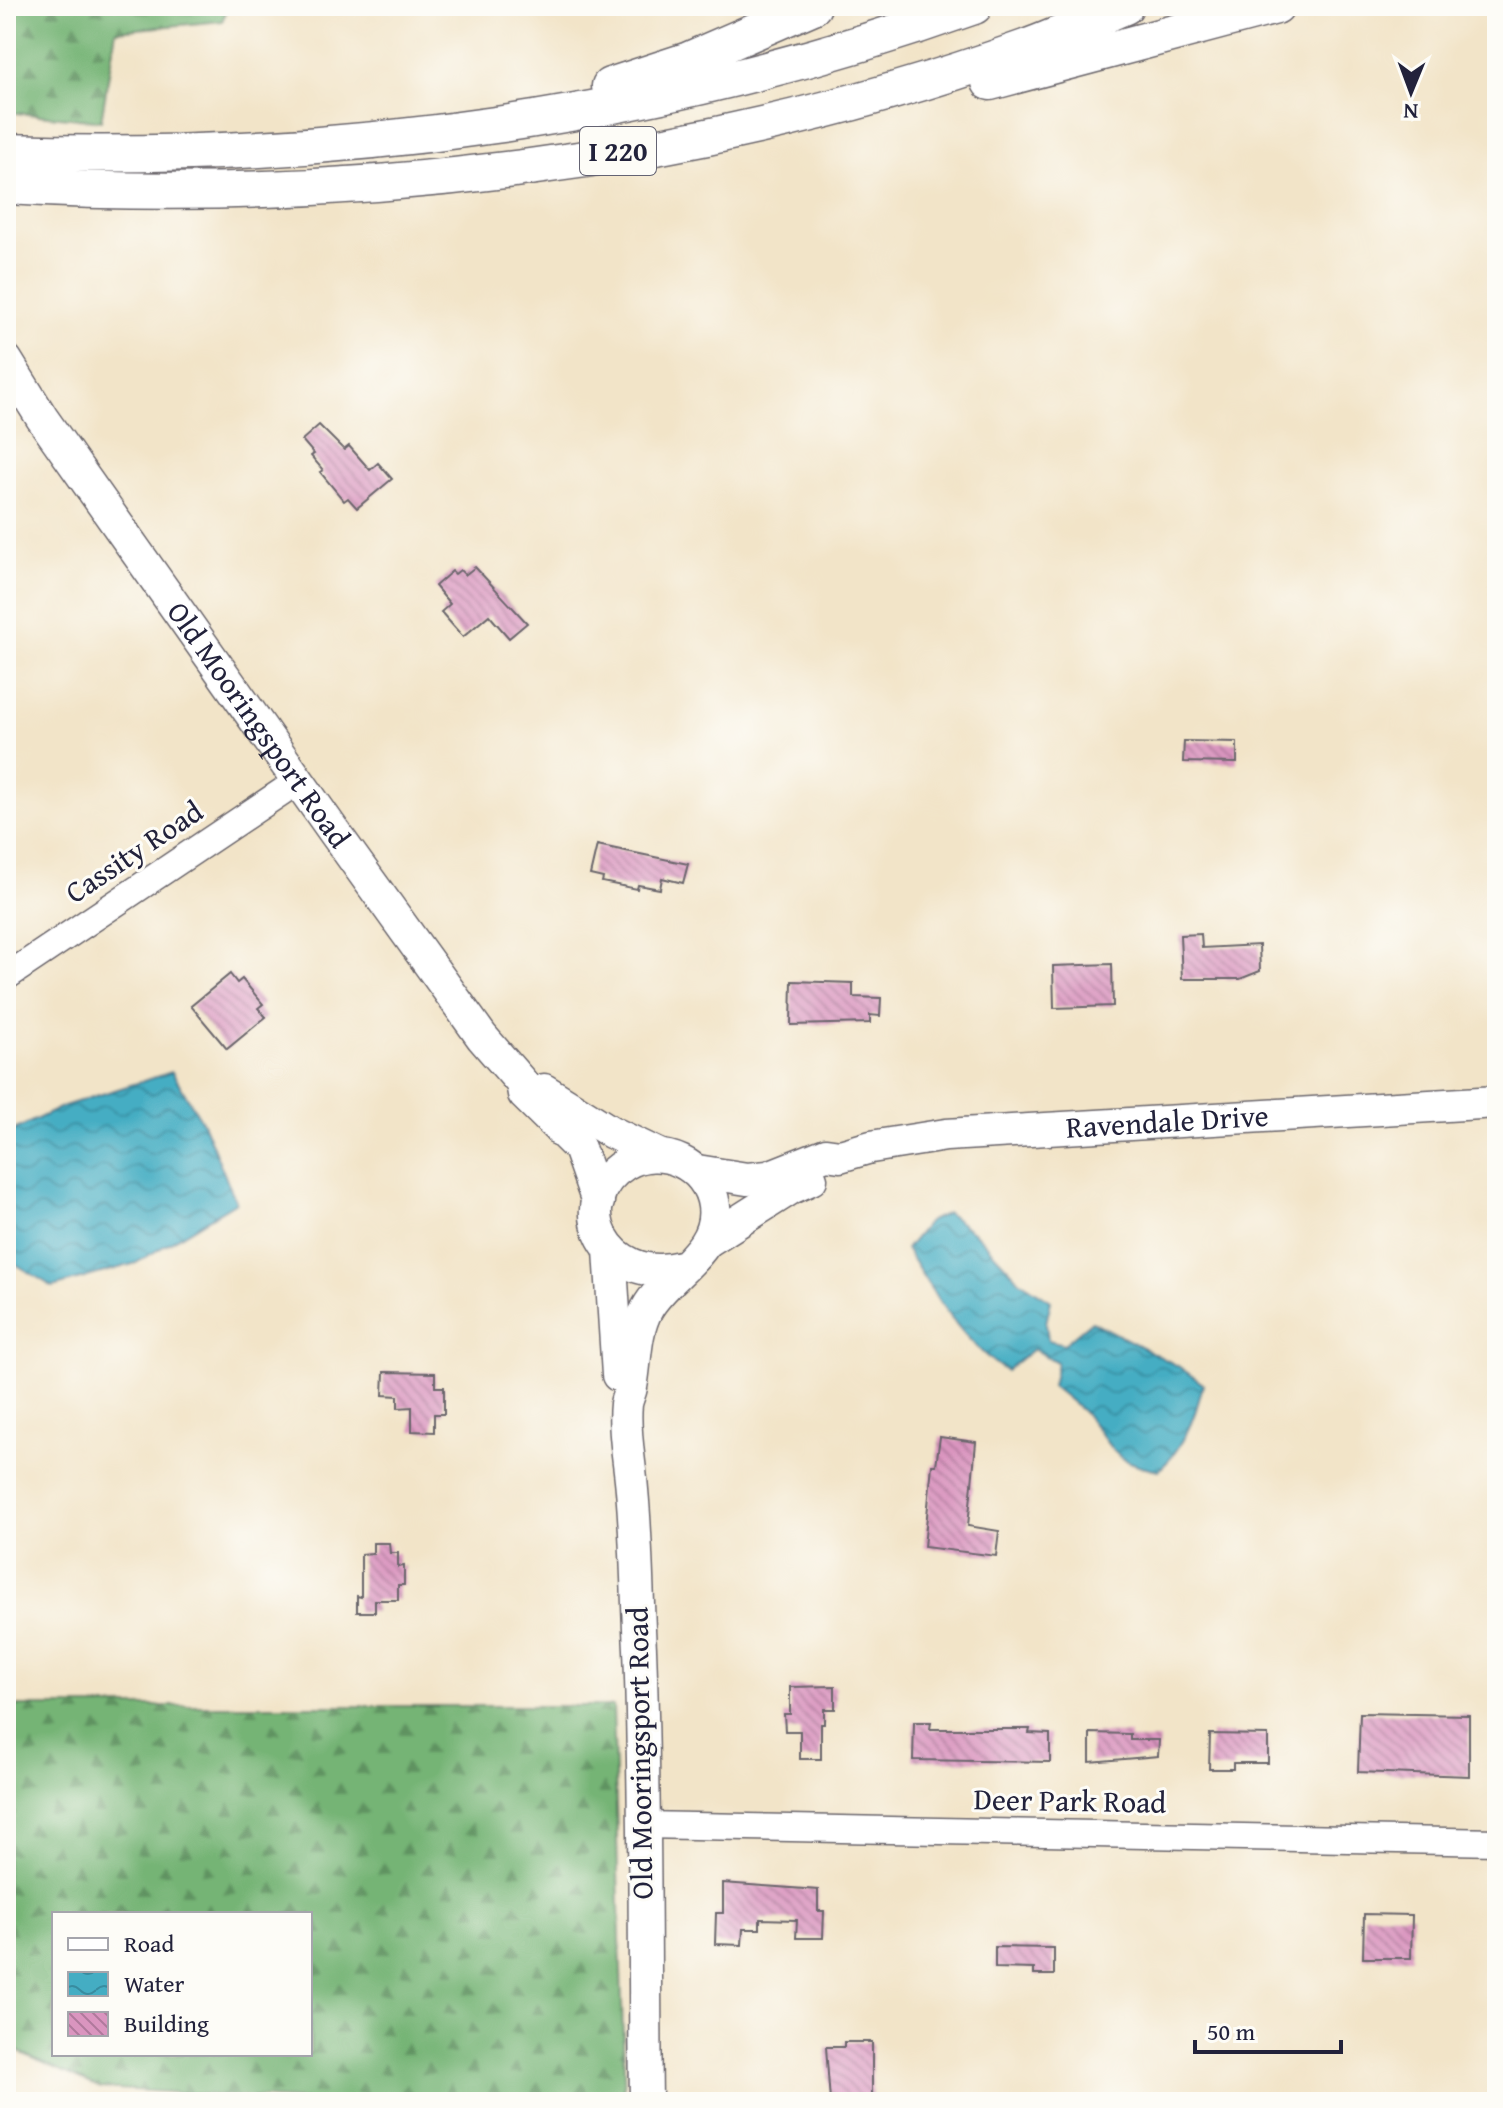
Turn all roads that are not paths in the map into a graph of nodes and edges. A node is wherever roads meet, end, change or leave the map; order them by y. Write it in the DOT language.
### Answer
graph roads {
  1 [pos="813,6"];
  2 [pos="974,6"];
  3 [pos="1125,6"];
  4 [pos="1276,6"];
  5 [pos="698,138"];
  6 [pos="350,143"];
  7 [pos="6,152"];
  8 [pos="6,186"];
  9 [pos="6,360"];
  10 [pos="298,781"];
  11 [pos="6,977"];
  12 [pos="522,1083"];
  13 [pos="1497,1102"];
  14 [pos="659,1155"];
  15 [pos="840,1156"];
  16 [pos="697,1171"];
  17 [pos="598,1202"];
  18 [pos="709,1240"];
  19 [pos="610,1250"];
  20 [pos="681,1267"];
  21 [pos="626,1403"];
  22 [pos="642,1825"];
  23 [pos="1497,1842"];
  24 [pos="646,2102"];
  1 -- 6 [label="highway"];
  2 -- 6 [label="highway, I 220"];
  3 -- 5 [label="highway, I 220"];
  4 -- 5 [label="highway"];
  5 -- 8 [label="highway, I 220"];
  6 -- 7 [label="highway, I 220"];
  9 -- 10 [label="main road, Old Mooringsport Road"];
  10 -- 11 [label="street, Cassity Road"];
  10 -- 12 [label="main road, Old Mooringsport Road"];
  12 -- 14 [label="main road, Old Mooringsport Road"];
  12 -- 17 [label="main road, Old Mooringsport Road"];
  13 -- 15 [label="main road, Ravendale Drive"];
  14 -- 16 [label="main road, Old Mooringsport Road"];
  14 -- 17 [label="main road"];
  15 -- 16 [label="main road, Ravendale Drive"];
  15 -- 18 [label="main road, Ravendale Drive"];
  16 -- 18 [label="main road"];
  17 -- 19 [label="main road, Old Mooringsport Road"];
  18 -- 20 [label="main road, Old Mooringsport Road"];
  19 -- 20 [label="main road"];
  19 -- 21 [label="main road, Old Mooringsport Road"];
  20 -- 21 [label="main road, Old Mooringsport Road"];
  21 -- 22 [label="main road, Old Mooringsport Road"];
  22 -- 23 [label="street, Deer Park Road"];
  22 -- 24 [label="main road, Old Mooringsport Road"];
}
